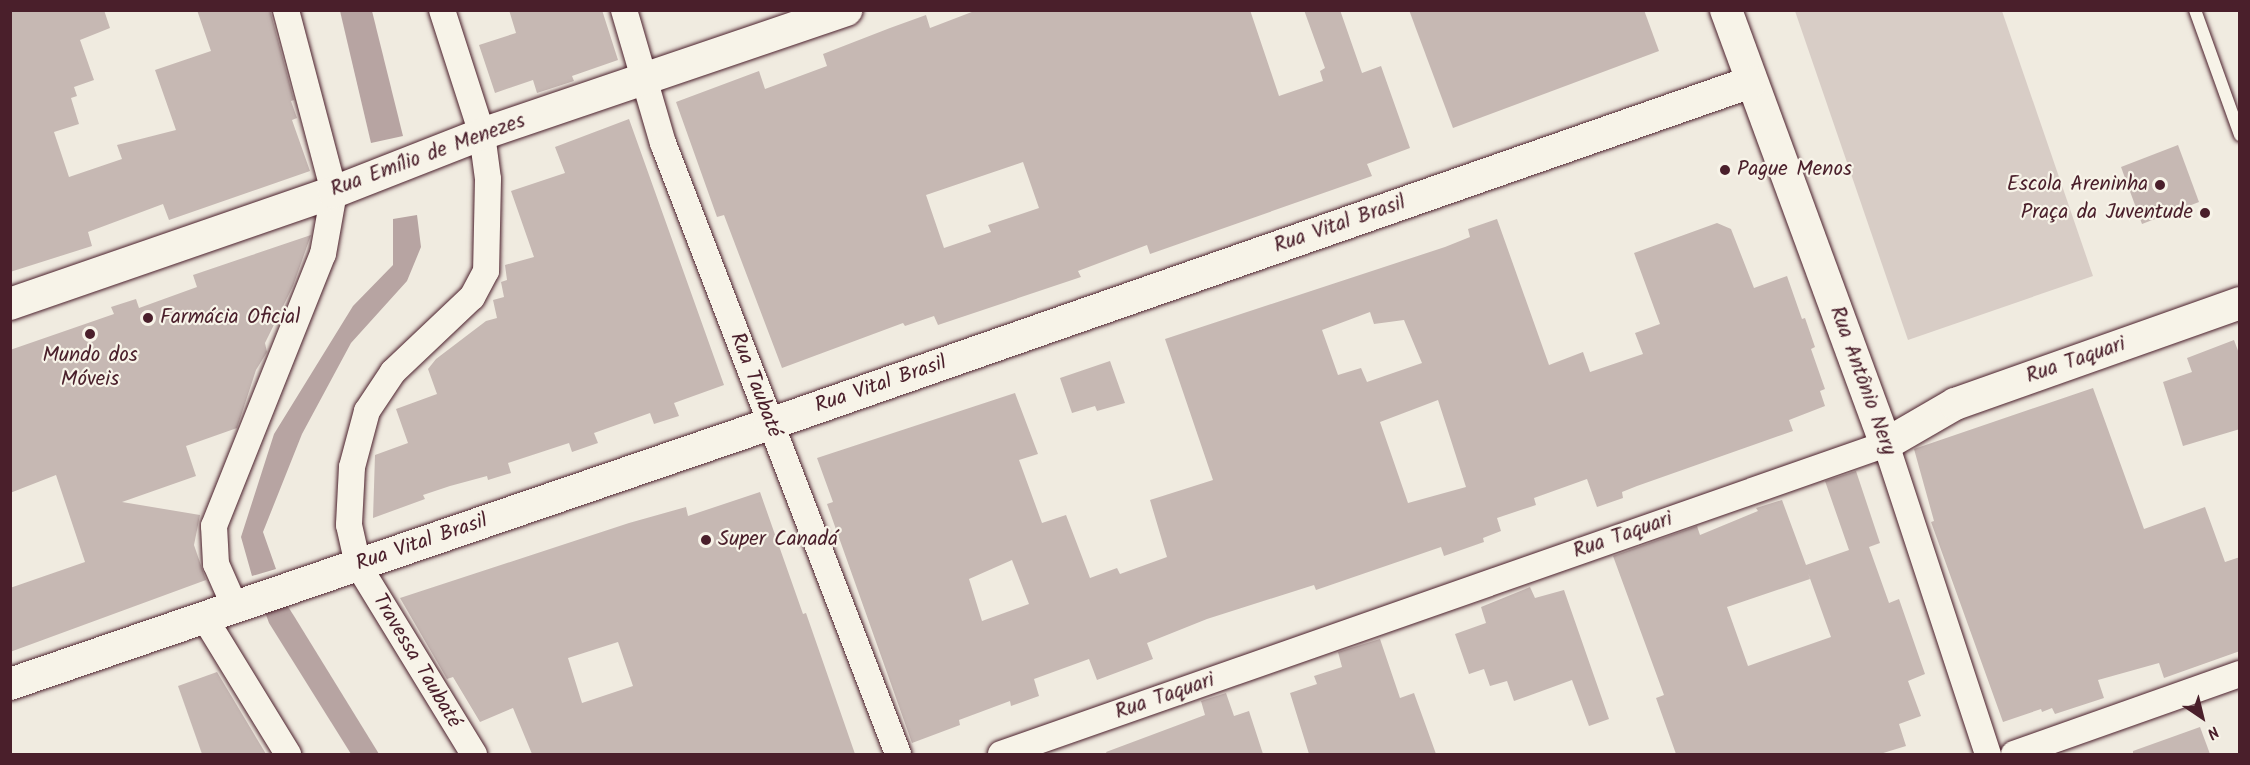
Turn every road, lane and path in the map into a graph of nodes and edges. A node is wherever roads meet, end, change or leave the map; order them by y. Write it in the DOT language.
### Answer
graph roads {
  1 [pos="286,10"];
  2 [pos="442,10"];
  3 [pos="624,10"];
  4 [pos="846,10"];
  5 [pos="1726,10"];
  6 [pos="2195,10"];
  7 [pos="645,79"];
  8 [pos="1751,82"];
  9 [pos="482,134"];
  10 [pos="2240,135"];
  11 [pos="333,192"];
  12 [pos="2240,303"];
  13 [pos="10,304"];
  14 [pos="770,424"];
  15 [pos="1886,444"];
  16 [pos="358,565"];
  17 [pos="236,607"];
  18 [pos="204,617"];
  19 [pos="2240,674"];
  20 [pos="10,684"];
  21 [pos="288,754"];
  22 [pos="474,754"];
  23 [pos="898,754"];
  24 [pos="1000,754"];
  25 [pos="1988,754"];
  26 [pos="2014,754"];
  1 -- 11 [label="street"];
  2 -- 9 [label="street, Travessa Taubaté"];
  3 -- 7 [label="street, Rua Taubaté"];
  4 -- 7 [label="street, Rua Emílio de Menezes"];
  5 -- 8 [label="street, Rua Antônio Nery"];
  6 -- 10 [label="lane"];
  7 -- 9 [label="street, Rua Emílio de Menezes"];
  7 -- 14 [label="street, Rua Taubaté"];
  8 -- 14 [label="street, Rua Vital Brasil"];
  8 -- 15 [label="street, Rua Antônio Nery"];
  9 -- 11 [label="street, Rua Emílio de Menezes"];
  9 -- 16 [label="street, Travessa Taubaté"];
  11 -- 13 [label="street, Rua Emílio de Menezes"];
  11 -- 17 [label="street"];
  12 -- 15 [label="street, Rua Taquari"];
  14 -- 16 [label="street, Rua Vital Brasil"];
  14 -- 23 [label="street, Rua Taubaté"];
  15 -- 24 [label="street, Rua Taquari"];
  15 -- 25 [label="street, Rua Antônio Nery"];
  16 -- 17 [label="street, Rua Vital Brasil"];
  16 -- 22 [label="street, Travessa Taubaté"];
  17 -- 18 [label="street, Rua Vital Brasil"];
  18 -- 20 [label="street, Rua Vital Brasil"];
  18 -- 21 [label="street"];
  19 -- 26 [label="street"];
}
